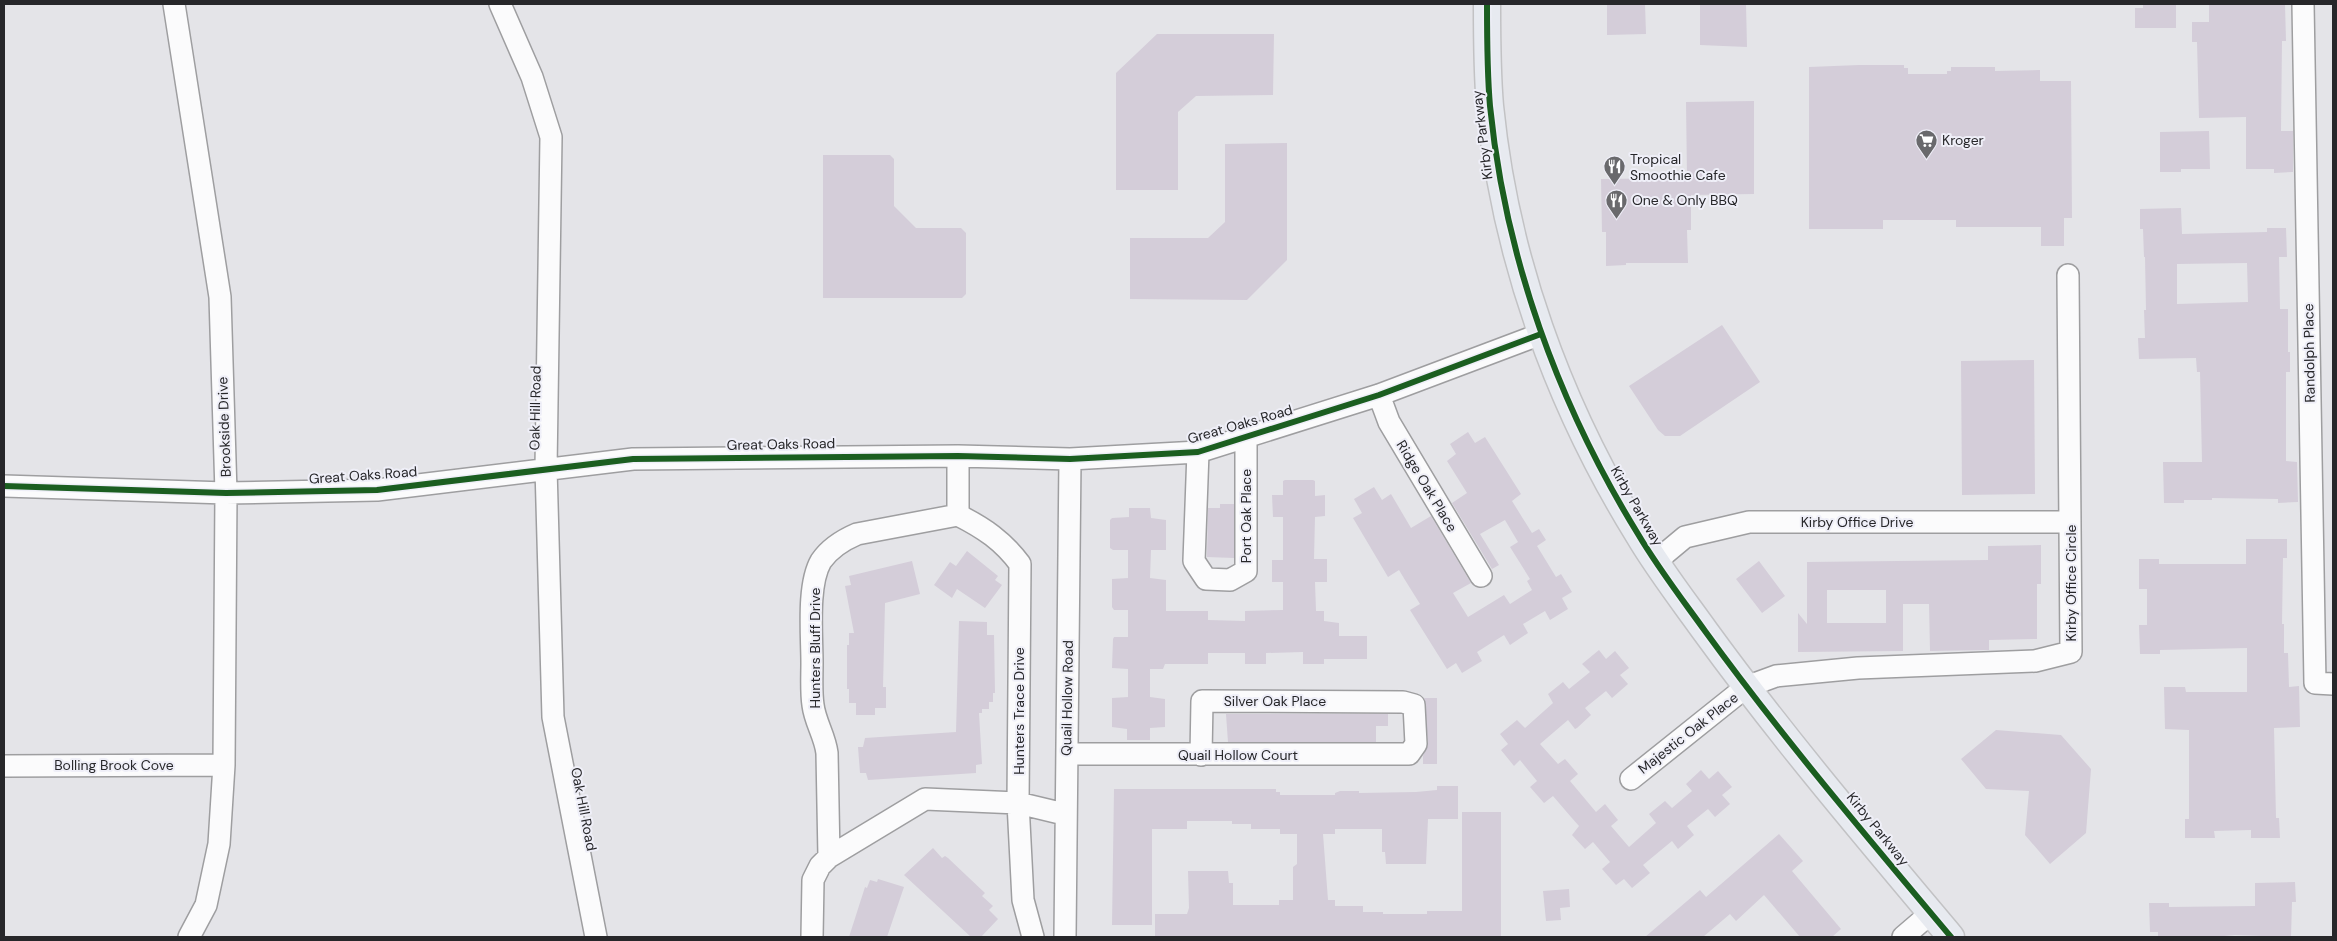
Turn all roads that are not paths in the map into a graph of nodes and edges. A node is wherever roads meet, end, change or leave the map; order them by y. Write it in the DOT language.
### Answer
graph roads {
  1 [pos="174,4"];
  2 [pos="500,4"];
  3 [pos="1487,4"];
  4 [pos="2303,4"];
  5 [pos="2068,275"];
  6 [pos="1542,334"];
  7 [pos="1379,395"];
  8 [pos="1246,436"];
  9 [pos="1198,452"];
  10 [pos="958,456"];
  11 [pos="1070,459"];
  12 [pos="546,468"];
  13 [pos="4,486"];
  14 [pos="226,493"];
  15 [pos="958,516"];
  16 [pos="2070,522"];
  17 [pos="1655,562"];
  18 [pos="1481,576"];
  19 [pos="2333,684"];
  20 [pos="1746,687"];
  21 [pos="1403,702"];
  22 [pos="1067,754"];
  23 [pos="1201,755"];
  24 [pos="224,765"];
  25 [pos="4,766"];
  26 [pos="1631,778"];
  27 [pos="1018,803"];
  28 [pos="1064,814"];
  29 [pos="829,857"];
  30 [pos="1931,913"];
  31 [pos="189,937"];
  32 [pos="596,937"];
  33 [pos="812,937"];
  34 [pos="1033,937"];
  35 [pos="1065,937"];
  36 [pos="1903,937"];
  37 [pos="1951,937"];
  1 -- 14 [label="street, Brookside Drive"];
  2 -- 12 [label="street, Oak Hill Road"];
  3 -- 6 [label="main road, Kirby Parkway"];
  4 -- 19 [label="street, Randolph Place"];
  5 -- 16 [label="street, Kirby Office Circle"];
  6 -- 7 [label="street, Great Oaks Road"];
  6 -- 17 [label="main road, Kirby Parkway"];
  7 -- 8 [label="street, Great Oaks Road"];
  7 -- 18 [label="street, Ridge Oak Place"];
  8 -- 9 [label="street, Great Oaks Road"];
  8 -- 9 [label="street, Port Oak Place"];
  9 -- 11 [label="street, Great Oaks Road"];
  10 -- 11 [label="street, Great Oaks Road"];
  10 -- 12 [label="street, Great Oaks Road"];
  10 -- 15 [label="street"];
  11 -- 22 [label="street, Quail Hollow Road"];
  12 -- 14 [label="street, Great Oaks Road"];
  12 -- 32 [label="street, Oak Hill Road"];
  13 -- 14 [label="street, Great Oaks Road"];
  14 -- 24 [label="street, Brookside Drive"];
  15 -- 27 [label="street, Hunters Trace Drive"];
  15 -- 29 [label="street, Hunters Bluff Drive"];
  16 -- 17 [label="street, Kirby Office Drive"];
  16 -- 20 [label="street, Kirby Office Circle"];
  17 -- 20 [label="main road, Kirby Parkway"];
  20 -- 26 [label="street, Majestic Oak Place"];
  20 -- 30 [label="main road, Kirby Parkway"];
  21 -- 23 [label="street, Silver Oak Place"];
  21 -- 23 [label="street, Quail Hollow Court"];
  22 -- 23 [label="street, Quail Hollow Court"];
  22 -- 28 [label="street, Quail Hollow Road"];
  24 -- 25 [label="street, Bolling Brook Cove"];
  24 -- 31 [label="street, Brookside Drive"];
  27 -- 28 [label="street"];
  27 -- 29 [label="street"];
  27 -- 34 [label="street, Hunters Trace Drive"];
  28 -- 35 [label="street, Quail Hollow Road"];
  29 -- 33 [label="street"];
  30 -- 36 [label="street"];
  30 -- 37 [label="main road, Kirby Parkway"];
}
